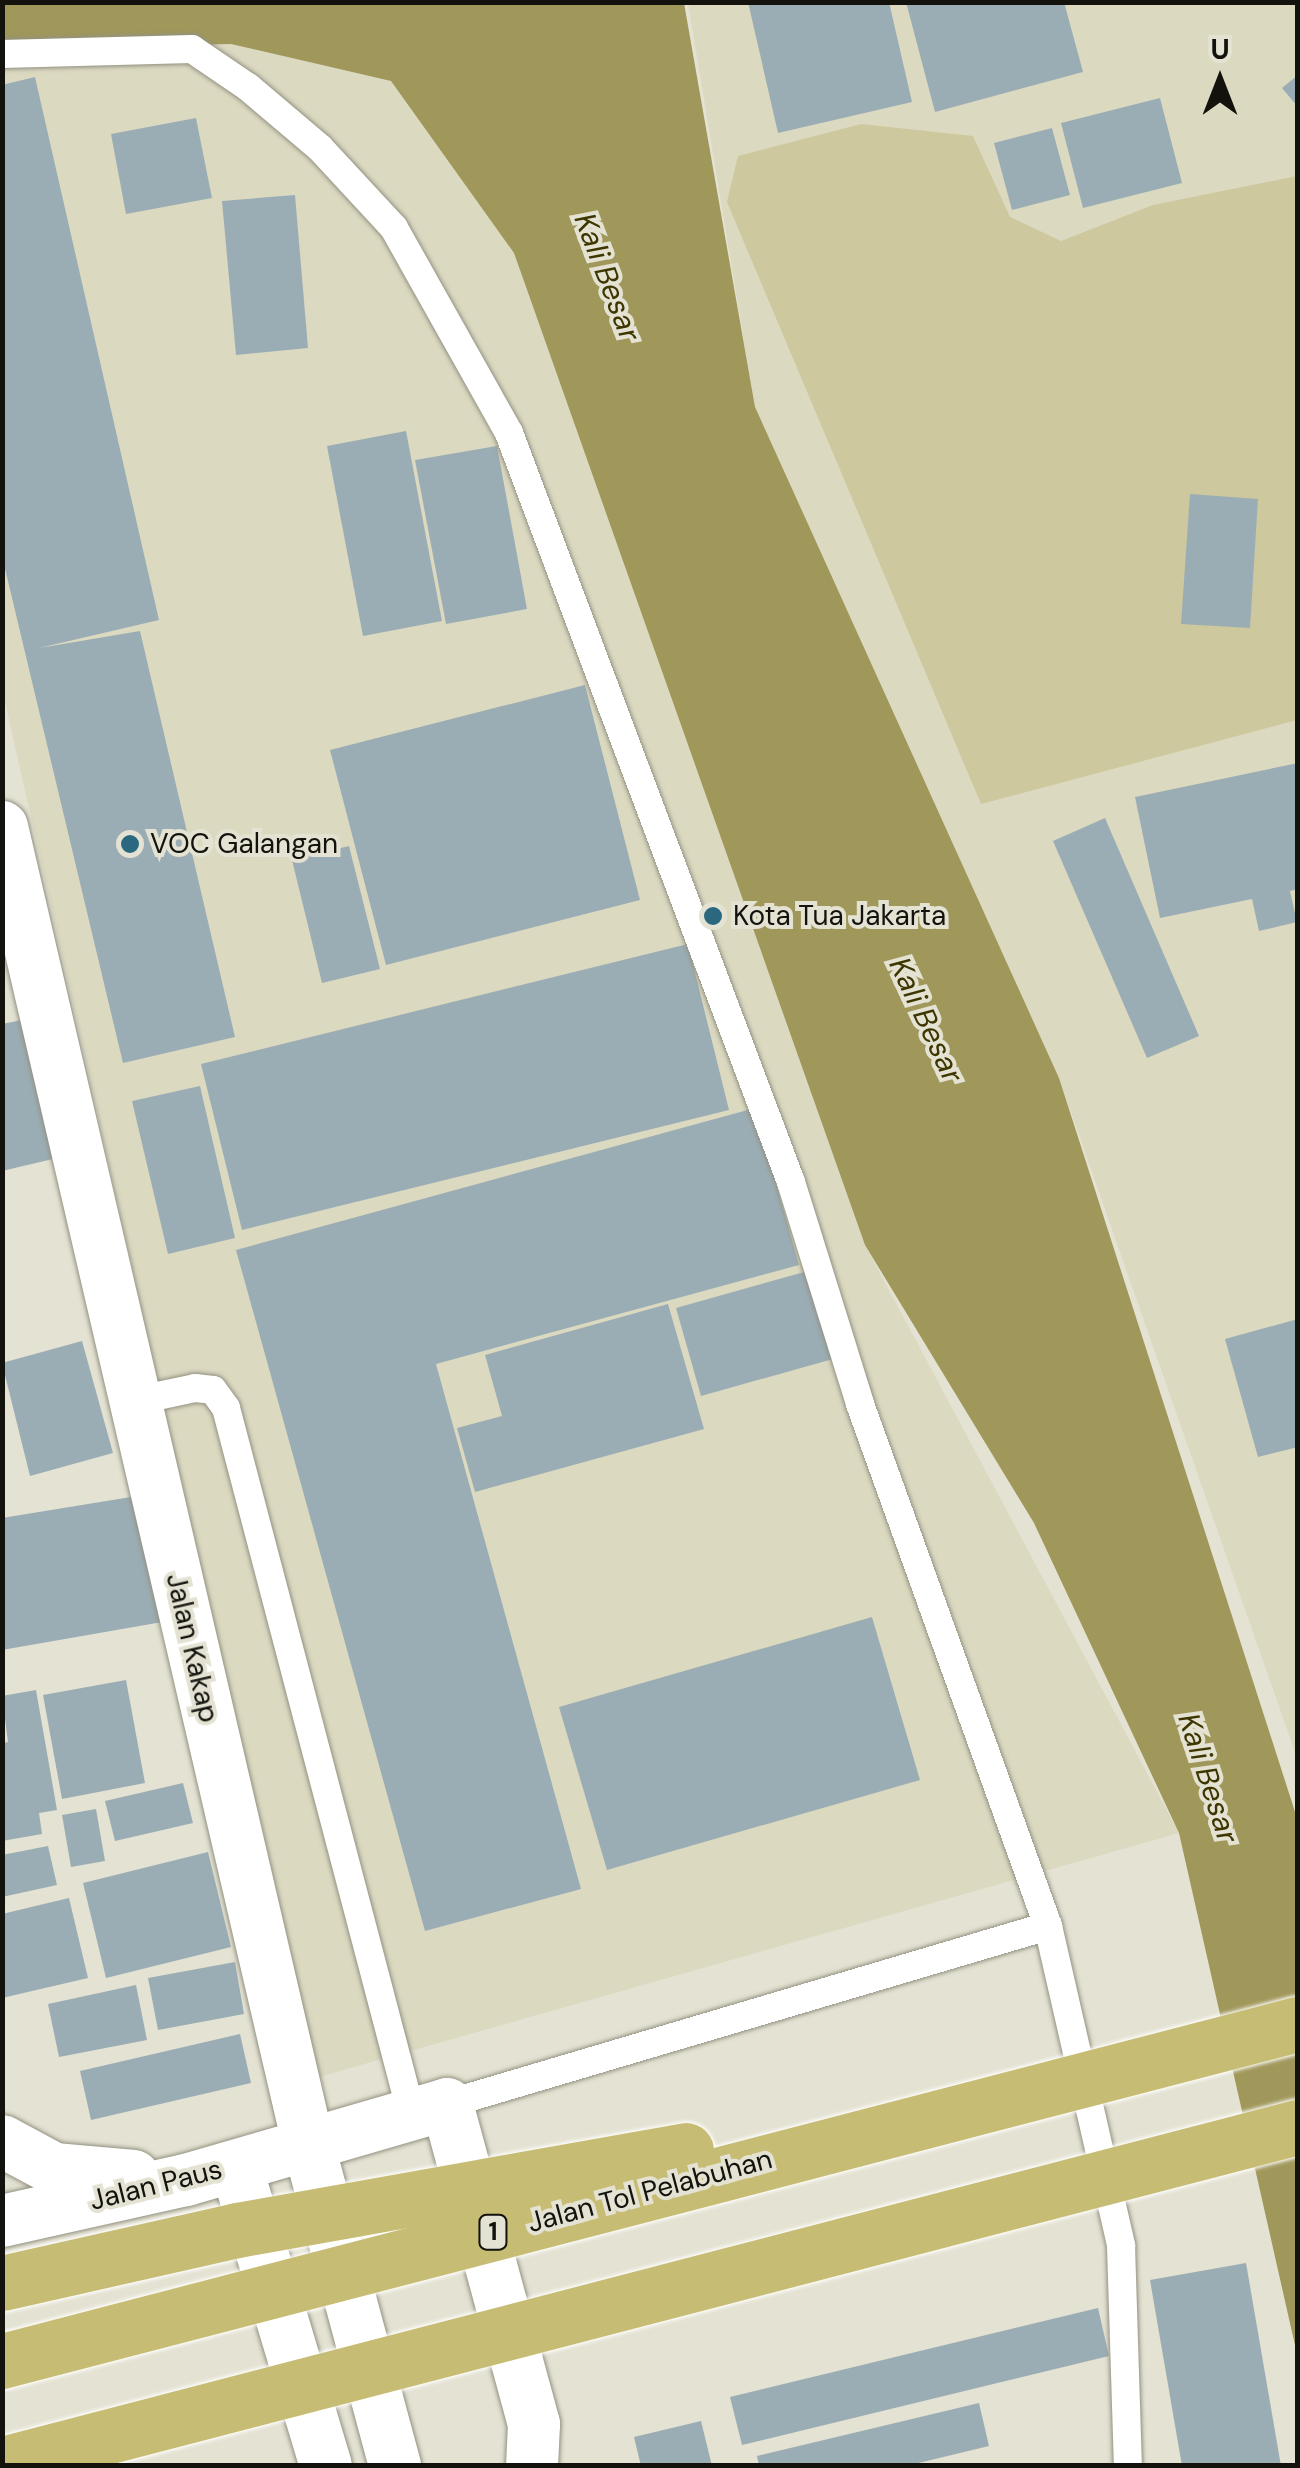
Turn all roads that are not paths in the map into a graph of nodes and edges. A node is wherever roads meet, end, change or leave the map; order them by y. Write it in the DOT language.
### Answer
graph roads {
  1 [pos="2,54"];
  2 [pos="2,828"];
  3 [pos="134,1401"];
  4 [pos="1048,1926"];
  5 [pos="1298,2024"];
  6 [pos="984,2104"];
  7 [pos="429,2110"];
  8 [pos="1298,2127"];
  9 [pos="2,2141"];
  10 [pos="308,2142"];
  11 [pos="236,2165"];
  12 [pos="186,2180"];
  13 [pos="2,2221"];
  14 [pos="2,2283"];
  15 [pos="2,2361"];
  16 [pos="2,2464"];
  17 [pos="326,2466"];
  18 [pos="396,2466"];
  19 [pos="532,2466"];
  20 [pos="1128,2466"];
  1 -- 4 [label="lane"];
  2 -- 3 [label="street, Jalan Kakap"];
  3 -- 7 [label="lane"];
  3 -- 10 [label="street, Jalan Kakap"];
  4 -- 7 [label="lane"];
  4 -- 20 [label="lane"];
  5 -- 6 [label="highway, Jalan Tol Pelabuhan / 1, bridge"];
  6 -- 14 [label="highway, bridge"];
  6 -- 15 [label="highway, Jalan Tol Pelabuhan / 1, bridge"];
  7 -- 10 [label="street, Jalan Paus"];
  7 -- 19 [label="street"];
  8 -- 16 [label="highway, bridge"];
  9 -- 12 [label="street"];
  10 -- 11 [label="street, Jalan Paus"];
  10 -- 18 [label="street, Jalan Kakap"];
  11 -- 12 [label="street, Jalan Paus"];
  11 -- 17 [label="street"];
  12 -- 13 [label="street, Jalan Paus"];
}
